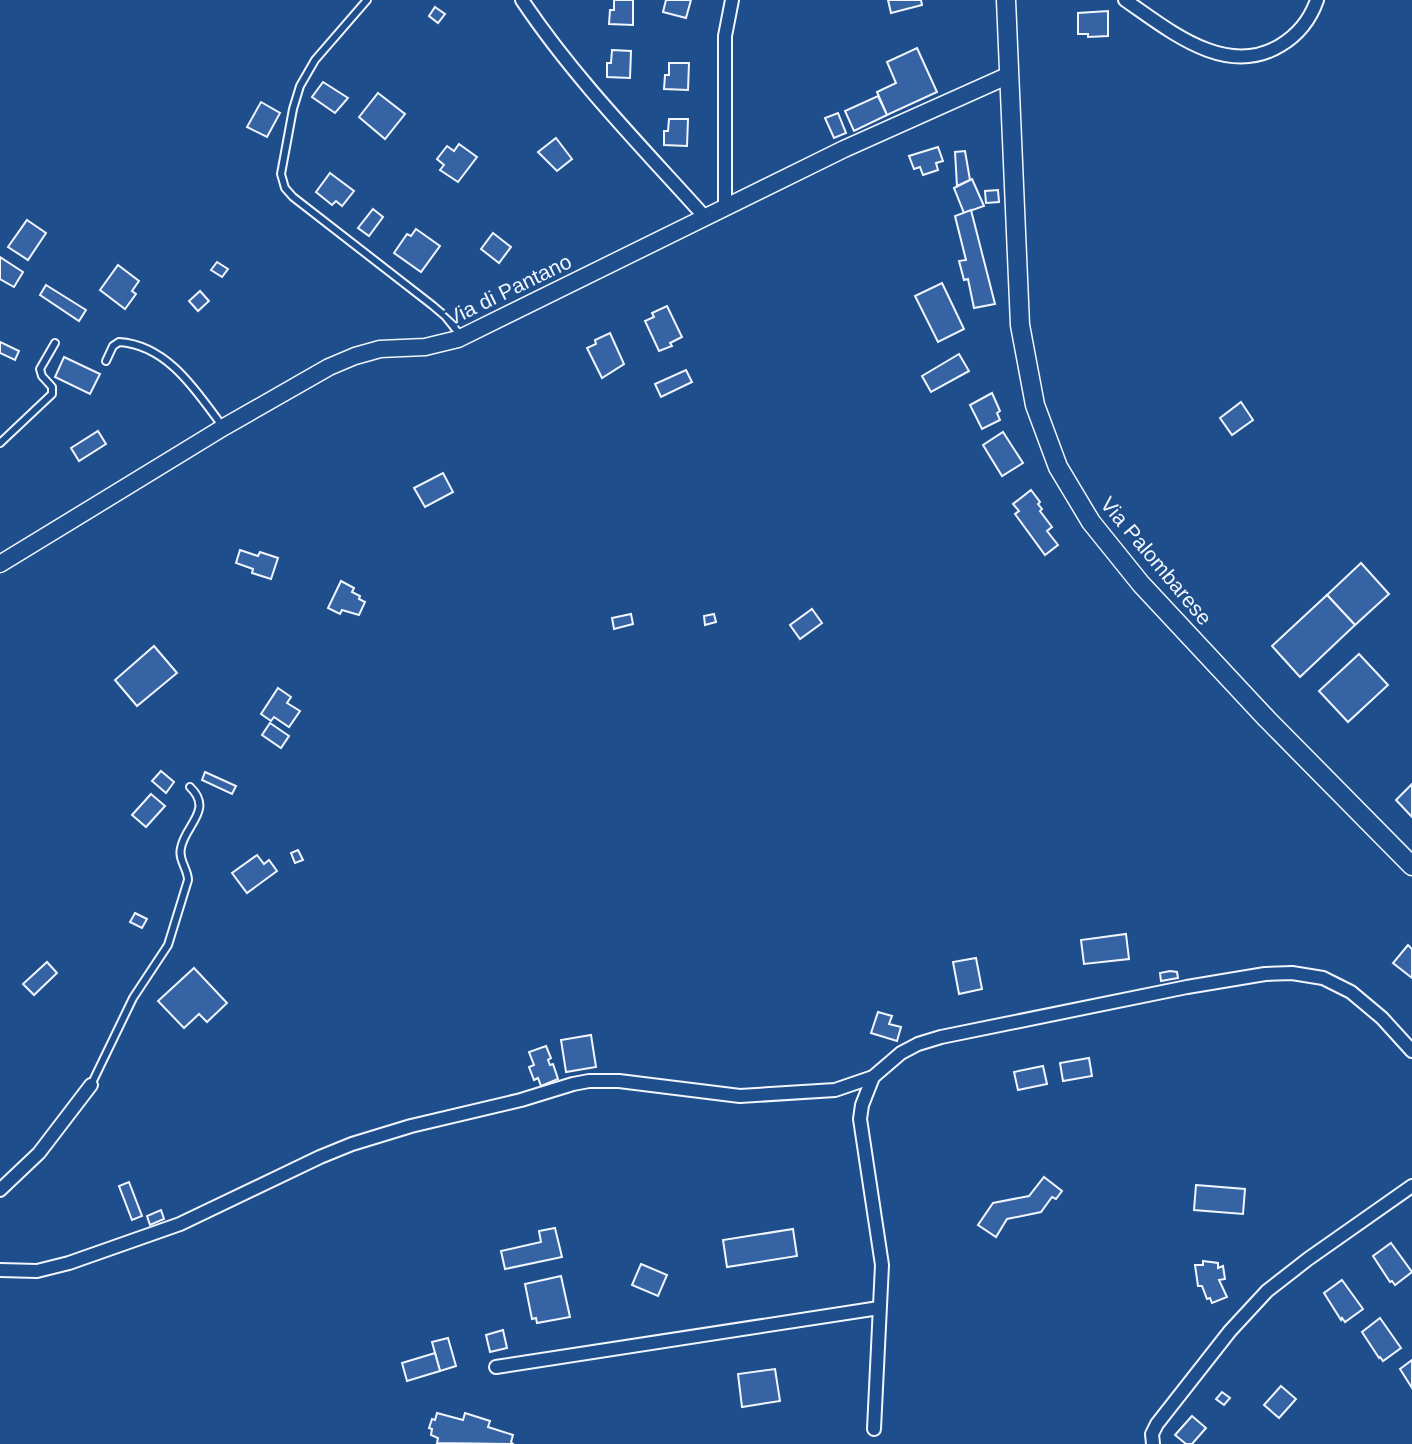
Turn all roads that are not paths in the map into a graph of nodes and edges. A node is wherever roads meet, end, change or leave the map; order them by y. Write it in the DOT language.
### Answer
graph roads {
  1 [pos="367,0"];
  2 [pos="522,0"];
  3 [pos="732,0"];
  4 [pos="1006,0"];
  5 [pos="1125,0"];
  6 [pos="1317,0"];
  7 [pos="1007,76"];
  8 [pos="725,206"];
  9 [pos="704,216"];
  10 [pos="462,337"];
  11 [pos="55,343"];
  12 [pos="106,361"];
  13 [pos="224,427"];
  14 [pos="0,443"];
  15 [pos="0,564"];
  16 [pos="190,787"];
  17 [pos="1412,866"];
  18 [pos="1412,1051"];
  19 [pos="873,1077"];
  20 [pos="91,1085"];
  21 [pos="1412,1186"];
  22 [pos="0,1190"];
  23 [pos="0,1270"];
  24 [pos="879,1308"];
  25 [pos="496,1367"];
  26 [pos="874,1429"];
  27 [pos="1153,1444"];
  1 -- 10 [label="lane"];
  2 -- 9 [label="street"];
  3 -- 8 [label="street"];
  4 -- 7 [label="main road, Via Palombarese"];
  5 -- 6 [label="street"];
  7 -- 8 [label="street, Via di Pantano"];
  7 -- 17 [label="main road, Via Palombarese"];
  8 -- 9 [label="street, Via di Pantano"];
  9 -- 10 [label="street, Via di Pantano"];
  10 -- 13 [label="street, Via di Pantano"];
  11 -- 14 [label="lane"];
  12 -- 13 [label="lane"];
  13 -- 15 [label="street, Via di Pantano"];
  16 -- 20 [label="lane"];
  18 -- 19 [label="street"];
  19 -- 23 [label="street"];
  19 -- 24 [label="street"];
  20 -- 22 [label="street"];
  21 -- 27 [label="street"];
  24 -- 25 [label="street"];
  24 -- 26 [label="street"];
}
